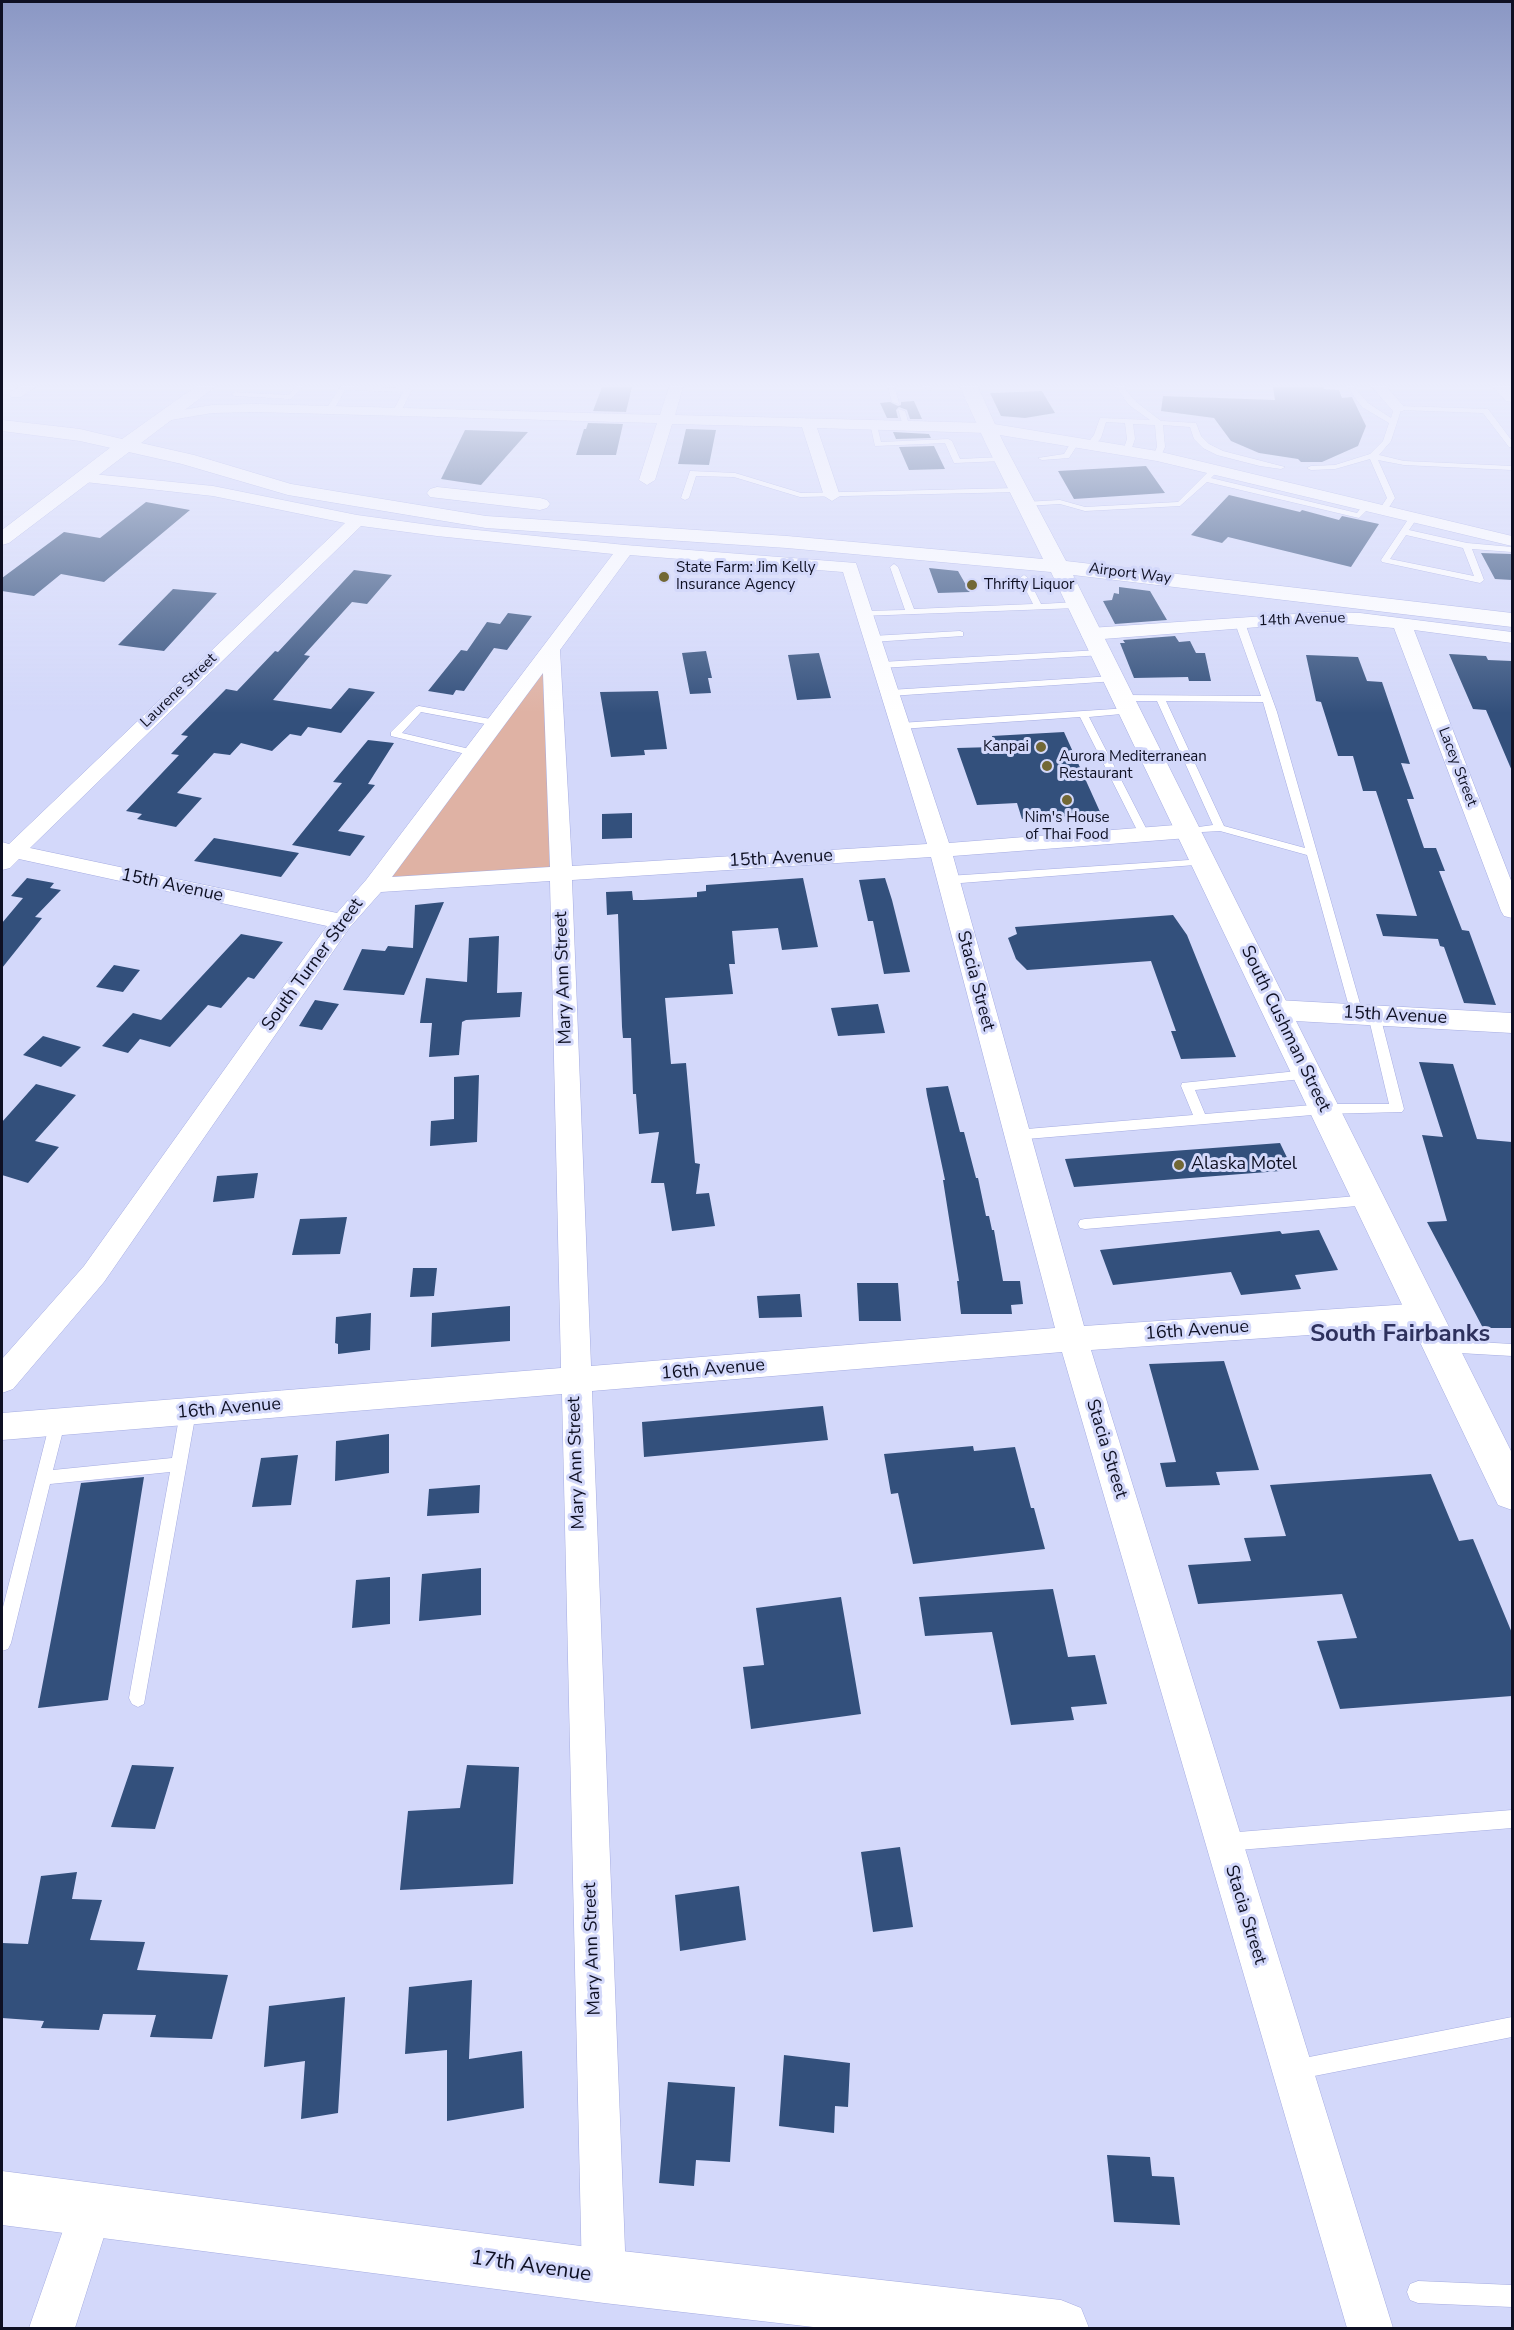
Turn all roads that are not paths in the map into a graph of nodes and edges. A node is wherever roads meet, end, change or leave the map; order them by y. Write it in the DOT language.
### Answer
graph roads {
  1 [pos="59,496"];
  2 [pos="237,496"];
  3 [pos="325,496"];
  4 [pos="468,496"];
  5 [pos="689,496"];
  6 [pos="823,496"];
  7 [pos="832,496"];
  8 [pos="1189,496"];
  9 [pos="1316,496"];
  10 [pos="1390,496"];
  11 [pos="1021,497"];
  12 [pos="554,505"];
  13 [pos="1375,508"];
  14 [pos="687,511"];
  15 [pos="1414,517"];
  16 [pos="357,520"];
  17 [pos="1405,532"];
  18 [pos="1440,532"];
  19 [pos="2,539"];
  20 [pos="1512,541"];
  21 [pos="1467,546"];
  22 [pos="625,550"];
  23 [pos="1512,550"];
  24 [pos="1053,557"];
  25 [pos="894,567"];
  26 [pos="1024,578"];
  27 [pos="1490,597"];
  28 [pos="1077,605"];
  29 [pos="1038,606"];
  30 [pos="910,612"];
  31 [pos="1512,620"];
  32 [pos="1240,623"];
  33 [pos="1402,624"];
  34 [pos="960,634"];
  35 [pos="1512,637"];
  36 [pos="551,651"];
  37 [pos="877,652"];
  38 [pos="1111,675"];
  39 [pos="1160,698"];
  40 [pos="1267,699"];
  41 [pos="1083,714"];
  42 [pos="496,723"];
  43 [pos="900,726"];
  44 [pos="474,753"];
  45 [pos="1220,828"];
  46 [pos="1188,831"];
  47 [pos="1144,834"];
  48 [pos="940,850"];
  49 [pos="1312,853"];
  50 [pos="5,855"];
  51 [pos="1204,862"];
  52 [pos="561,872"];
  53 [pos="948,880"];
  54 [pos="374,885"];
  55 [pos="1512,911"];
  56 [pos="342,922"];
  57 [pos="1276,1010"];
  58 [pos="1366,1015"];
  59 [pos="1512,1023"];
  60 [pos="1307,1075"];
  61 [pos="1324,1109"];
  62 [pos="1201,1119"];
  63 [pos="1016,1135"];
  64 [pos="1369,1200"];
  65 [pos="1085,1224"];
  66 [pos="1425,1315"];
  67 [pos="1073,1339"];
  68 [pos="1440,1346"];
  69 [pos="1512,1350"];
  70 [pos="2,1380"];
  71 [pos="574,1381"];
  72 [pos="188,1412"];
  73 [pos="57,1423"];
  74 [pos="2,1427"];
  75 [pos="179,1464"];
  76 [pos="43,1478"];
  77 [pos="1512,1492"];
  78 [pos="2,1642"];
  79 [pos="138,1698"];
  80 [pos="1512,1819"];
  81 [pos="1224,1842"];
  82 [pos="1512,2027"];
  83 [pos="1292,2070"];
  84 [pos="2,2198"];
  85 [pos="91,2208"];
  86 [pos="604,2276"];
  87 [pos="1418,2292"];
  88 [pos="1512,2296"];
  89 [pos="999,2325"];
  90 [pos="52,2328"];
  91 [pos="1061,2328"];
  92 [pos="1370,2328"];
  1 -- 19 [label="main road"];
  2 -- 16 [label="street"];
  3 -- 24 [label="main road, Airport Way"];
  4 -- 12 [label="main road"];
  5 -- 14 [label="lane"];
  6 -- 7 [label="lane"];
  7 -- 11 [label="lane"];
  8 -- 11 [label="lane"];
  9 -- 13 [label="street"];
  10 -- 13 [label="lane"];
  11 -- 24 [label="main road, South Cushman Street"];
  13 -- 15 [label="street"];
  14 -- 24 [label="main road, Airport Way"];
  15 -- 17 [label="lane"];
  15 -- 18 [label="street"];
  16 -- 22 [label="street"];
  16 -- 50 [label="street, Laurene Street"];
  17 -- 18 [label="lane"];
  17 -- 21 [label="lane"];
  18 -- 20 [label="street"];
  18 -- 21 [label="lane"];
  21 -- 23 [label="lane"];
  22 -- 36 [label="street, South Turner Street"];
  22 -- 37 [label="street, Stacia Street"];
  24 -- 27 [label="main road, Airport Way"];
  24 -- 28 [label="main road, South Cushman Street"];
  24 -- 31 [label="main road, Airport Way"];
  25 -- 30 [label="lane"];
  26 -- 29 [label="lane"];
  28 -- 29 [label="lane"];
  28 -- 38 [label="main road, South Cushman Street"];
  29 -- 30 [label="lane"];
  30 -- 37 [label="lane"];
  32 -- 33 [label="street, 14th Avenue"];
  32 -- 38 [label="street, 14th Avenue"];
  32 -- 40 [label="lane"];
  33 -- 35 [label="street, 14th Avenue"];
  33 -- 55 [label="street, Lacey Street"];
  34 -- 37 [label="lane"];
  36 -- 42 [label="street, South Turner Street"];
  36 -- 52 [label="street, Mary Ann Street"];
  37 -- 38 [label="lane"];
  37 -- 38 [label="lane"];
  37 -- 43 [label="street, Stacia Street"];
  38 -- 39 [label="lane"];
  38 -- 41 [label="lane"];
  38 -- 46 [label="main road, South Cushman Street"];
  39 -- 40 [label="lane"];
  39 -- 45 [label="lane"];
  40 -- 49 [label="lane"];
  41 -- 43 [label="lane"];
  41 -- 47 [label="lane"];
  42 -- 44 [label="street, South Turner Street"];
  42 -- 44 [label="lane"];
  43 -- 48 [label="street, Stacia Street"];
  44 -- 54 [label="street, South Turner Street"];
  45 -- 46 [label="lane"];
  45 -- 49 [label="lane"];
  46 -- 47 [label="street, 15th Avenue"];
  46 -- 51 [label="main road, South Cushman Street"];
  47 -- 48 [label="street, 15th Avenue"];
  48 -- 52 [label="street, 15th Avenue"];
  48 -- 53 [label="street, Stacia Street"];
  49 -- 58 [label="lane"];
  50 -- 56 [label="street, 15th Avenue"];
  51 -- 53 [label="lane"];
  51 -- 57 [label="main road, South Cushman Street"];
  52 -- 54 [label="street, 15th Avenue"];
  52 -- 71 [label="street, Mary Ann Street"];
  53 -- 63 [label="street, Stacia Street"];
  54 -- 56 [label="street, South Turner Street"];
  56 -- 70 [label="street, South Turner Street"];
  57 -- 58 [label="main road, 15th Avenue"];
  57 -- 60 [label="main road, South Cushman Street"];
  58 -- 59 [label="main road, 15th Avenue"];
  58 -- 61 [label="lane"];
  60 -- 61 [label="main road, South Cushman Street"];
  60 -- 62 [label="lane"];
  61 -- 62 [label="lane"];
  61 -- 64 [label="main road, South Cushman Street"];
  62 -- 63 [label="lane"];
  63 -- 67 [label="street, Stacia Street"];
  64 -- 65 [label="lane"];
  64 -- 66 [label="main road, South Cushman Street"];
  66 -- 67 [label="street, 16th Avenue"];
  66 -- 68 [label="main road, South Cushman Street"];
  67 -- 71 [label="street, 16th Avenue"];
  67 -- 81 [label="street, Stacia Street"];
  68 -- 69 [label="lane"];
  68 -- 77 [label="main road, South Cushman Street"];
  71 -- 72 [label="street, 16th Avenue"];
  71 -- 86 [label="street, Mary Ann Street"];
  72 -- 73 [label="street, 16th Avenue"];
  72 -- 75 [label="lane"];
  73 -- 74 [label="street, 16th Avenue"];
  73 -- 76 [label="lane"];
  75 -- 76 [label="lane"];
  75 -- 79 [label="lane"];
  76 -- 78 [label="lane"];
  80 -- 81 [label="lane"];
  81 -- 83 [label="street, Stacia Street"];
  82 -- 83 [label="lane"];
  83 -- 92 [label="street, Stacia Street"];
  84 -- 85 [label="main road, 17th Avenue"];
  85 -- 86 [label="main road, 17th Avenue"];
  85 -- 90 [label="street"];
  86 -- 89 [label="main road, 17th Avenue"];
  87 -- 88 [label="lane"];
  89 -- 91 [label="main road, 17th Avenue"];
}
